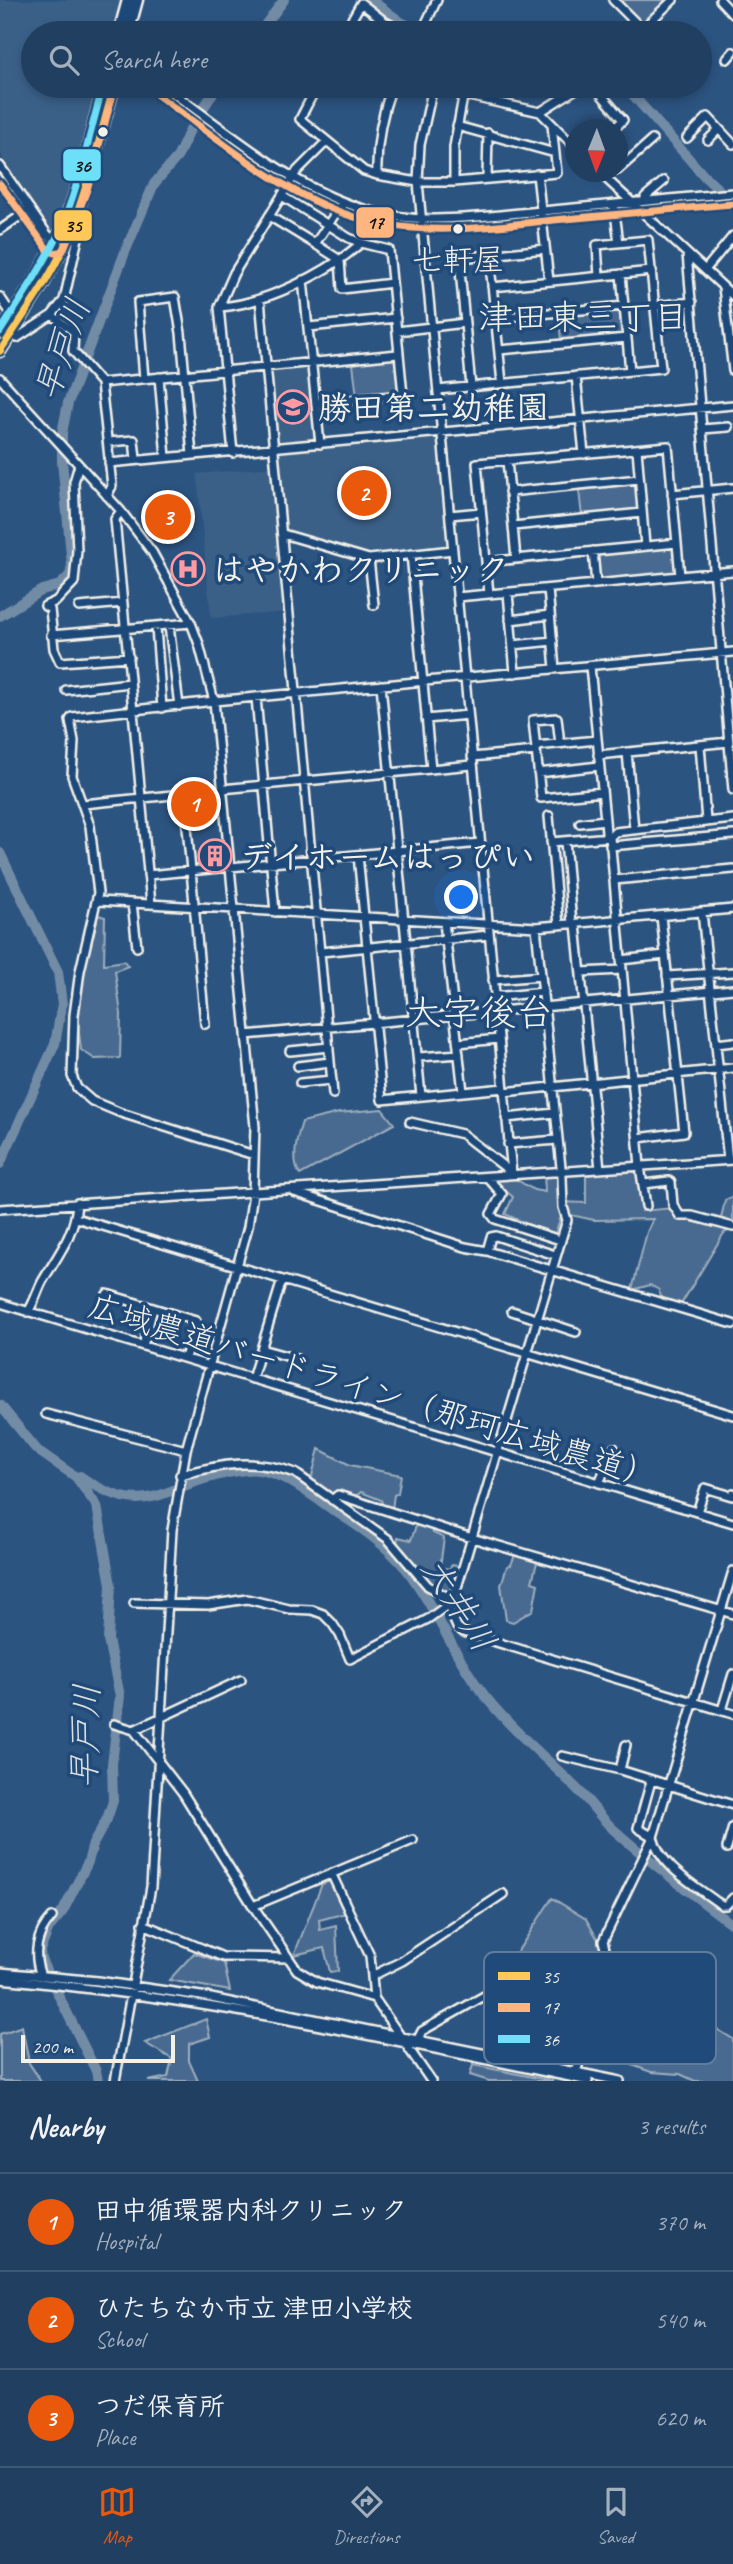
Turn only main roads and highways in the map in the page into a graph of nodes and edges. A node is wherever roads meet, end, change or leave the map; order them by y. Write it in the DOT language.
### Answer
graph roads {
  1 [pos="128,0"];
  2 [pos="136,0"];
  3 [pos="122,21"];
  4 [pos="131,21"];
  5 [pos="101,98"];
  6 [pos="111,98"];
  7 [pos="60,245"];
  8 [pos="0,333"];
  9 [pos="0,351"];
  1 -- 3 [label="highway"];
  2 -- 4 [label="highway"];
  5 -- 7 [label="highway"];
  6 -- 7 [label="highway"];
  7 -- 8 [label="highway"];
  7 -- 9 [label="highway"];
}
